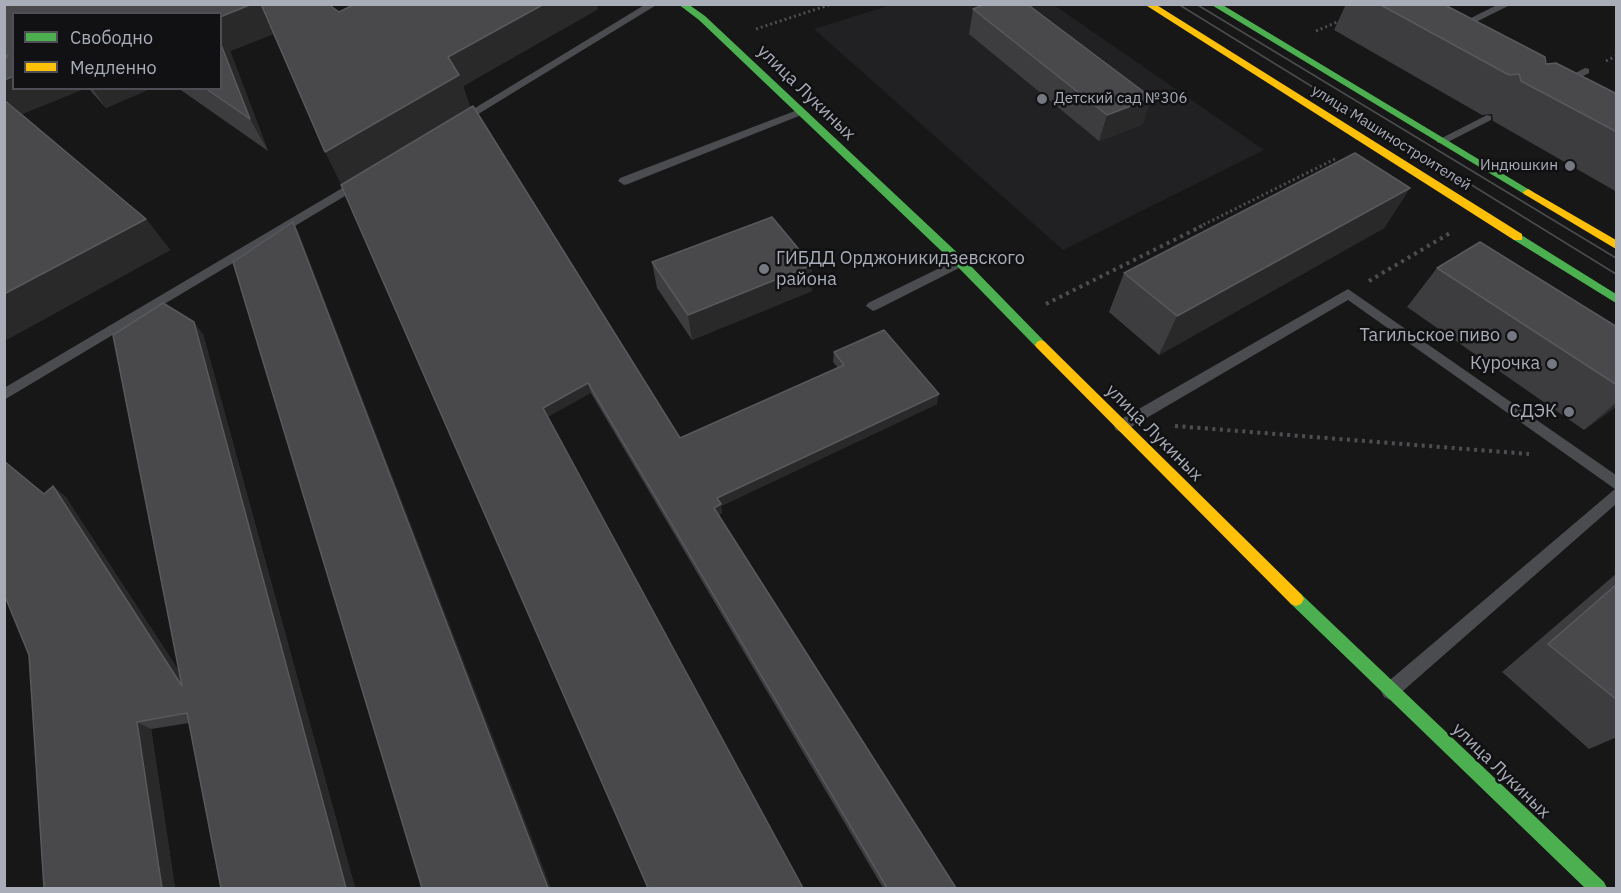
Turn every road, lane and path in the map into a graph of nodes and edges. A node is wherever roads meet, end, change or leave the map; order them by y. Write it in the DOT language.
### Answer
graph roads {
  1 [pos="654,4"];
  2 [pos="682,4"];
  3 [pos="832,4"];
  4 [pos="1148,4"];
  5 [pos="1214,4"];
  6 [pos="1508,4"];
  7 [pos="1343,20"];
  8 [pos="1313,32"];
  9 [pos="1442,34"];
  10 [pos="724,40"];
  11 [pos="1585,71"];
  12 [pos="1555,85"];
  13 [pos="800,112"];
  14 [pos="1487,118"];
  15 [pos="451,127"];
  16 [pos="1442,141"];
  17 [pos="1335,159"];
  18 [pos="370,175"];
  19 [pos="624,181"];
  20 [pos="1450,233"];
  21 [pos="1617,245"];
  22 [pos="960,262"];
  23 [pos="1348,294"];
  24 [pos="1617,299"];
  25 [pos="873,306"];
  26 [pos="1016,320"];
  27 [pos="4,395"];
  28 [pos="1125,424"];
  29 [pos="1534,455"];
  30 [pos="1617,483"];
  31 [pos="1617,495"];
  32 [pos="1390,691"];
  33 [pos="1598,888"];
  1 -- 15 [label="lane"];
  2 -- 10 [label="street, улица Лукиных"];
  3 -- 10 [label="path"];
  4 -- 24 [label="street, улица Машиностроителей"];
  5 -- 16 [label="street, улица Машиностроителей"];
  6 -- 9 [label="lane"];
  7 -- 8 [label="path"];
  10 -- 13 [label="street, улица Лукиных"];
  11 -- 12 [label="lane"];
  13 -- 19 [label="lane"];
  13 -- 22 [label="street, улица Лукиных"];
  14 -- 16 [label="lane"];
  16 -- 21 [label="street, улица Машиностроителей"];
  17 -- 26 [label="path"];
  18 -- 27 [label="lane"];
  20 -- 23 [label="path"];
  22 -- 25 [label="lane"];
  22 -- 26 [label="street, улица Лукиных"];
  23 -- 28 [label="lane"];
  23 -- 30 [label="lane"];
  26 -- 28 [label="street, улица Лукиных"];
  28 -- 29 [label="path"];
  28 -- 32 [label="street, улица Лукиных"];
  31 -- 32 [label="lane"];
  32 -- 33 [label="street, улица Лукиных"];
}
